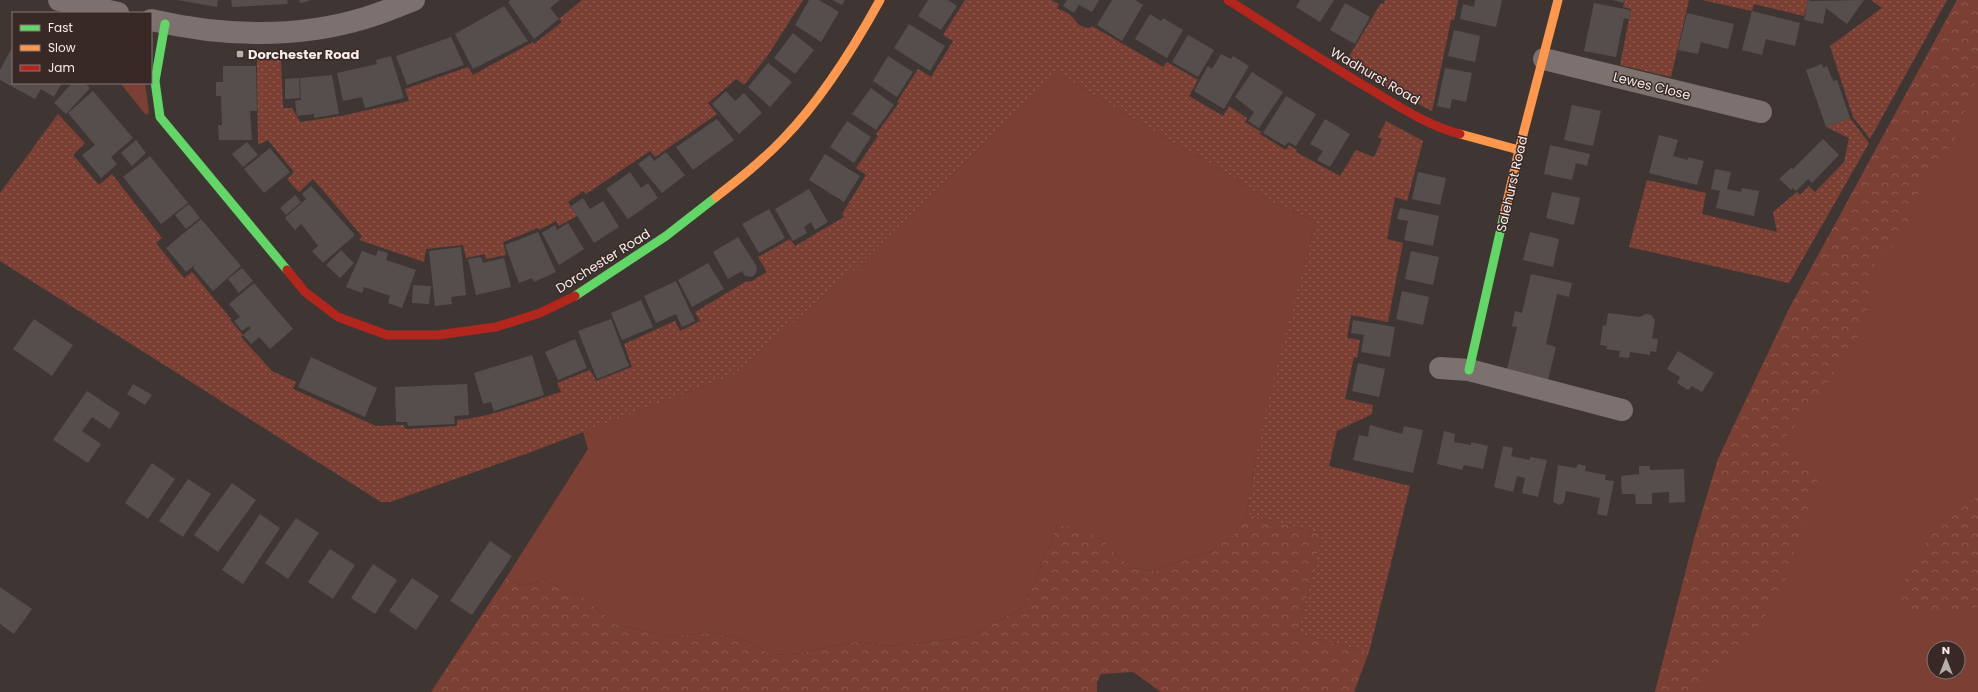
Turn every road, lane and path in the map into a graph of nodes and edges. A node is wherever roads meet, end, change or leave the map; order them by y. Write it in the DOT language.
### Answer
graph roads {
  1 [pos="60,0"];
  2 [pos="414,0"];
  3 [pos="880,0"];
  4 [pos="1228,0"];
  5 [pos="1558,0"];
  6 [pos="114,12"];
  7 [pos="158,22"];
  8 [pos="1544,59"];
  9 [pos="1760,112"];
  10 [pos="1519,150"];
  11 [pos="1440,368"];
  12 [pos="1469,370"];
  13 [pos="1622,410"];
  1 -- 6 [label="street"];
  2 -- 7 [label="street"];
  3 -- 7 [label="street, Dorchester Road"];
  4 -- 10 [label="street, Wadhurst Road"];
  5 -- 8 [label="street, Salehurst Road"];
  8 -- 9 [label="street, Lewes Close"];
  8 -- 10 [label="street, Salehurst Road"];
  10 -- 12 [label="street, Salehurst Road"];
  11 -- 12 [label="street"];
  12 -- 13 [label="street"];
}
